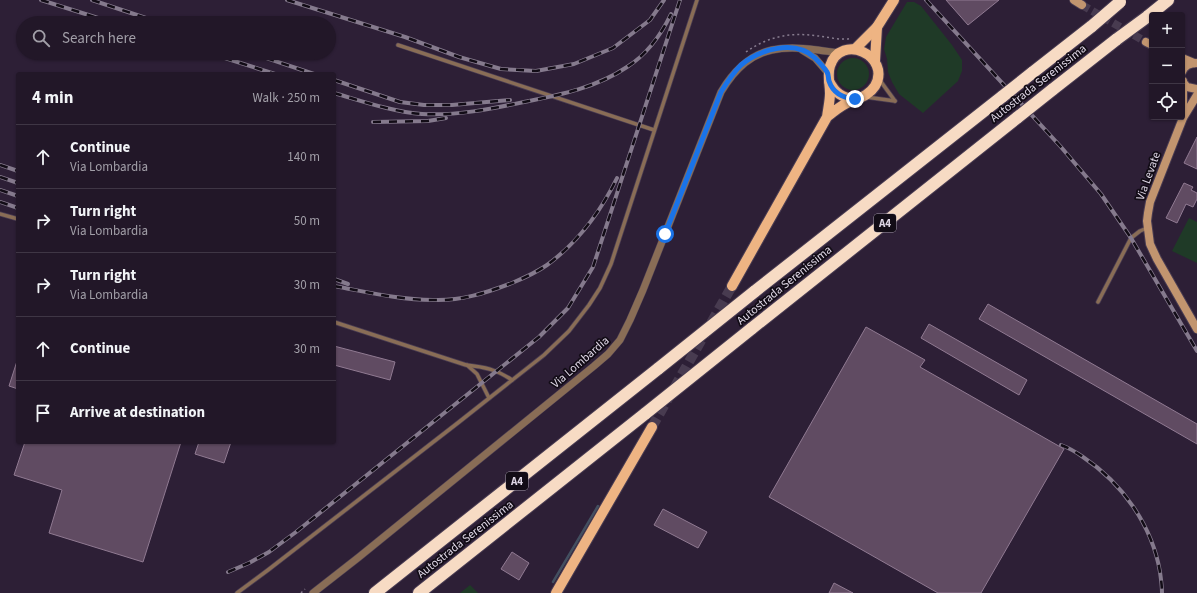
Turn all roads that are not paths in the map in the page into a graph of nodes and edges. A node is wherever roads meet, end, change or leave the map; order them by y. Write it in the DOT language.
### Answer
graph roads {
  1 [pos="697,0"];
  2 [pos="894,0"];
  3 [pos="1074,0"];
  4 [pos="1168,0"];
  5 [pos="1121,1"];
  6 [pos="1082,5"];
  7 [pos="877,28"];
  8 [pos="398,45"];
  9 [pos="792,48"];
  10 [pos="855,49"];
  11 [pos="840,53"];
  12 [pos="1185,59"];
  13 [pos="875,61"];
  14 [pos="1196,63"];
  15 [pos="1185,68"];
  16 [pos="828,77"];
  17 [pos="878,77"];
  18 [pos="1184,84"];
  19 [pos="1197,89"];
  20 [pos="1197,95"];
  21 [pos="859,98"];
  22 [pos="1185,116"];
  23 [pos="827,118"];
  24 [pos="1183,120"];
  25 [pos="654,130"];
  26 [pos="0,214"];
  27 [pos="16,218"];
  28 [pos="1147,228"];
  29 [pos="732,286"];
  30 [pos="1098,302"];
  31 [pos="336,323"];
  32 [pos="1197,329"];
  33 [pos="466,365"];
  34 [pos="512,380"];
  35 [pos="489,398"];
  36 [pos="652,426"];
  37 [pos="237,593"];
  38 [pos="313,593"];
  39 [pos="375,593"];
  40 [pos="419,593"];
  41 [pos="556,593"];
  1 -- 25 [label="lane"];
  2 -- 7 [label="main road"];
  3 -- 6 [label="street"];
  4 -- 40 [label="highway, Autostrada Serenissima / A4, bridge"];
  5 -- 39 [label="highway, Autostrada Serenissima / A4, bridge"];
  7 -- 10 [label="main road"];
  7 -- 13 [label="main road"];
  8 -- 25 [label="lane"];
  9 -- 11 [label="street, Via Lombardia"];
  9 -- 16 [label="street, Via Lombardia"];
  9 -- 38 [label="street, Via Lombardia"];
  10 -- 11 [label="main road"];
  10 -- 13 [label="main road"];
  11 -- 16 [label="main road"];
  12 -- 14 [label="street"];
  13 -- 17 [label="main road"];
  14 -- 15 [label="street"];
  16 -- 21 [label="main road"];
  16 -- 23 [label="main road"];
  17 -- 21 [label="main road"];
  17 -- 21 [label="lane"];
  18 -- 19 [label="street"];
  20 -- 22 [label="street, Via Levate"];
  21 -- 23 [label="main road"];
  23 -- 29 [label="main road"];
  24 -- 28 [label="street, Via Levate"];
  25 -- 34 [label="lane"];
  26 -- 27 [label="lane"];
  28 -- 30 [label="lane"];
  28 -- 32 [label="street, Via Levate"];
  31 -- 33 [label="lane"];
  33 -- 34 [label="lane"];
  33 -- 35 [label="lane"];
  34 -- 35 [label="lane"];
  35 -- 37 [label="lane"];
  36 -- 41 [label="main road"];
}
